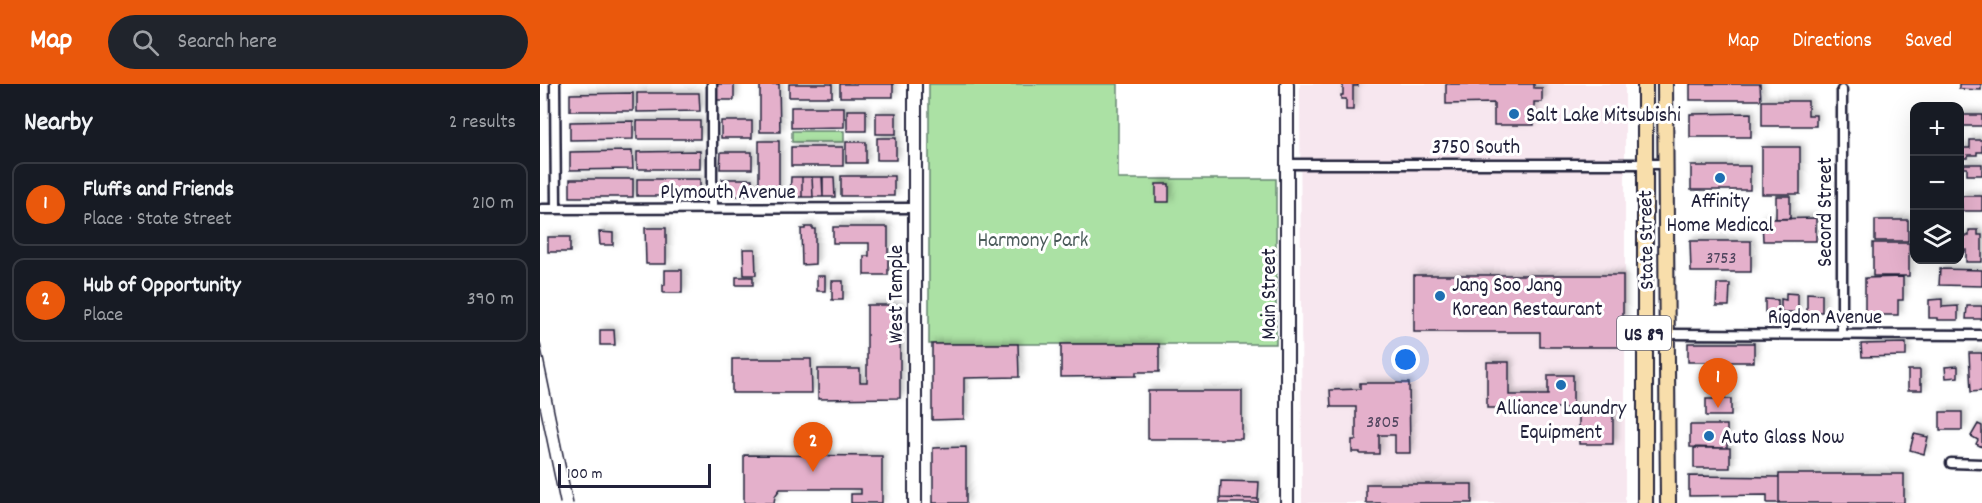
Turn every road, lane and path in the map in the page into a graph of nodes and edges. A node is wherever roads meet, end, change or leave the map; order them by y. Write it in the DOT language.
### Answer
graph roads {
  1 [pos="555,84"];
  2 [pos="712,84"];
  3 [pos="915,84"];
  4 [pos="1287,84"];
  5 [pos="1645,84"];
  6 [pos="1665,84"];
  7 [pos="1842,90"];
  8 [pos="1287,164"];
  9 [pos="1645,164"];
  10 [pos="1665,164"];
  11 [pos="915,208"];
  12 [pos="542,209"];
  13 [pos="556,209"];
  14 [pos="712,209"];
  15 [pos="1667,334"];
  16 [pos="1842,334"];
  17 [pos="1982,335"];
  18 [pos="1951,463"];
  19 [pos="1982,464"];
  20 [pos="915,503"];
  21 [pos="1287,503"];
  22 [pos="1645,503"];
  23 [pos="1668,503"];
  1 -- 13 [label="street"];
  2 -- 14 [label="street"];
  3 -- 11 [label="street, West Temple"];
  4 -- 8 [label="street, Main Street"];
  5 -- 9 [label="main road, State Street / US 89"];
  6 -- 10 [label="main road, State Street / US 89"];
  7 -- 16 [label="street, Secord Street"];
  8 -- 9 [label="street, 3750 South"];
  8 -- 21 [label="street, Main Street"];
  9 -- 10 [label="street, 3750 South"];
  9 -- 22 [label="main road, State Street / US 89"];
  10 -- 15 [label="main road, State Street / US 89"];
  11 -- 14 [label="street, Plymouth Avenue"];
  11 -- 20 [label="street, West Temple"];
  12 -- 13 [label="street, Plymouth Avenue"];
  13 -- 14 [label="street, Plymouth Avenue"];
  15 -- 16 [label="street, Rigdon Avenue"];
  15 -- 23 [label="main road, State Street / US 89"];
  16 -- 17 [label="street, Rigdon Avenue"];
  18 -- 19 [label="street"];
}
